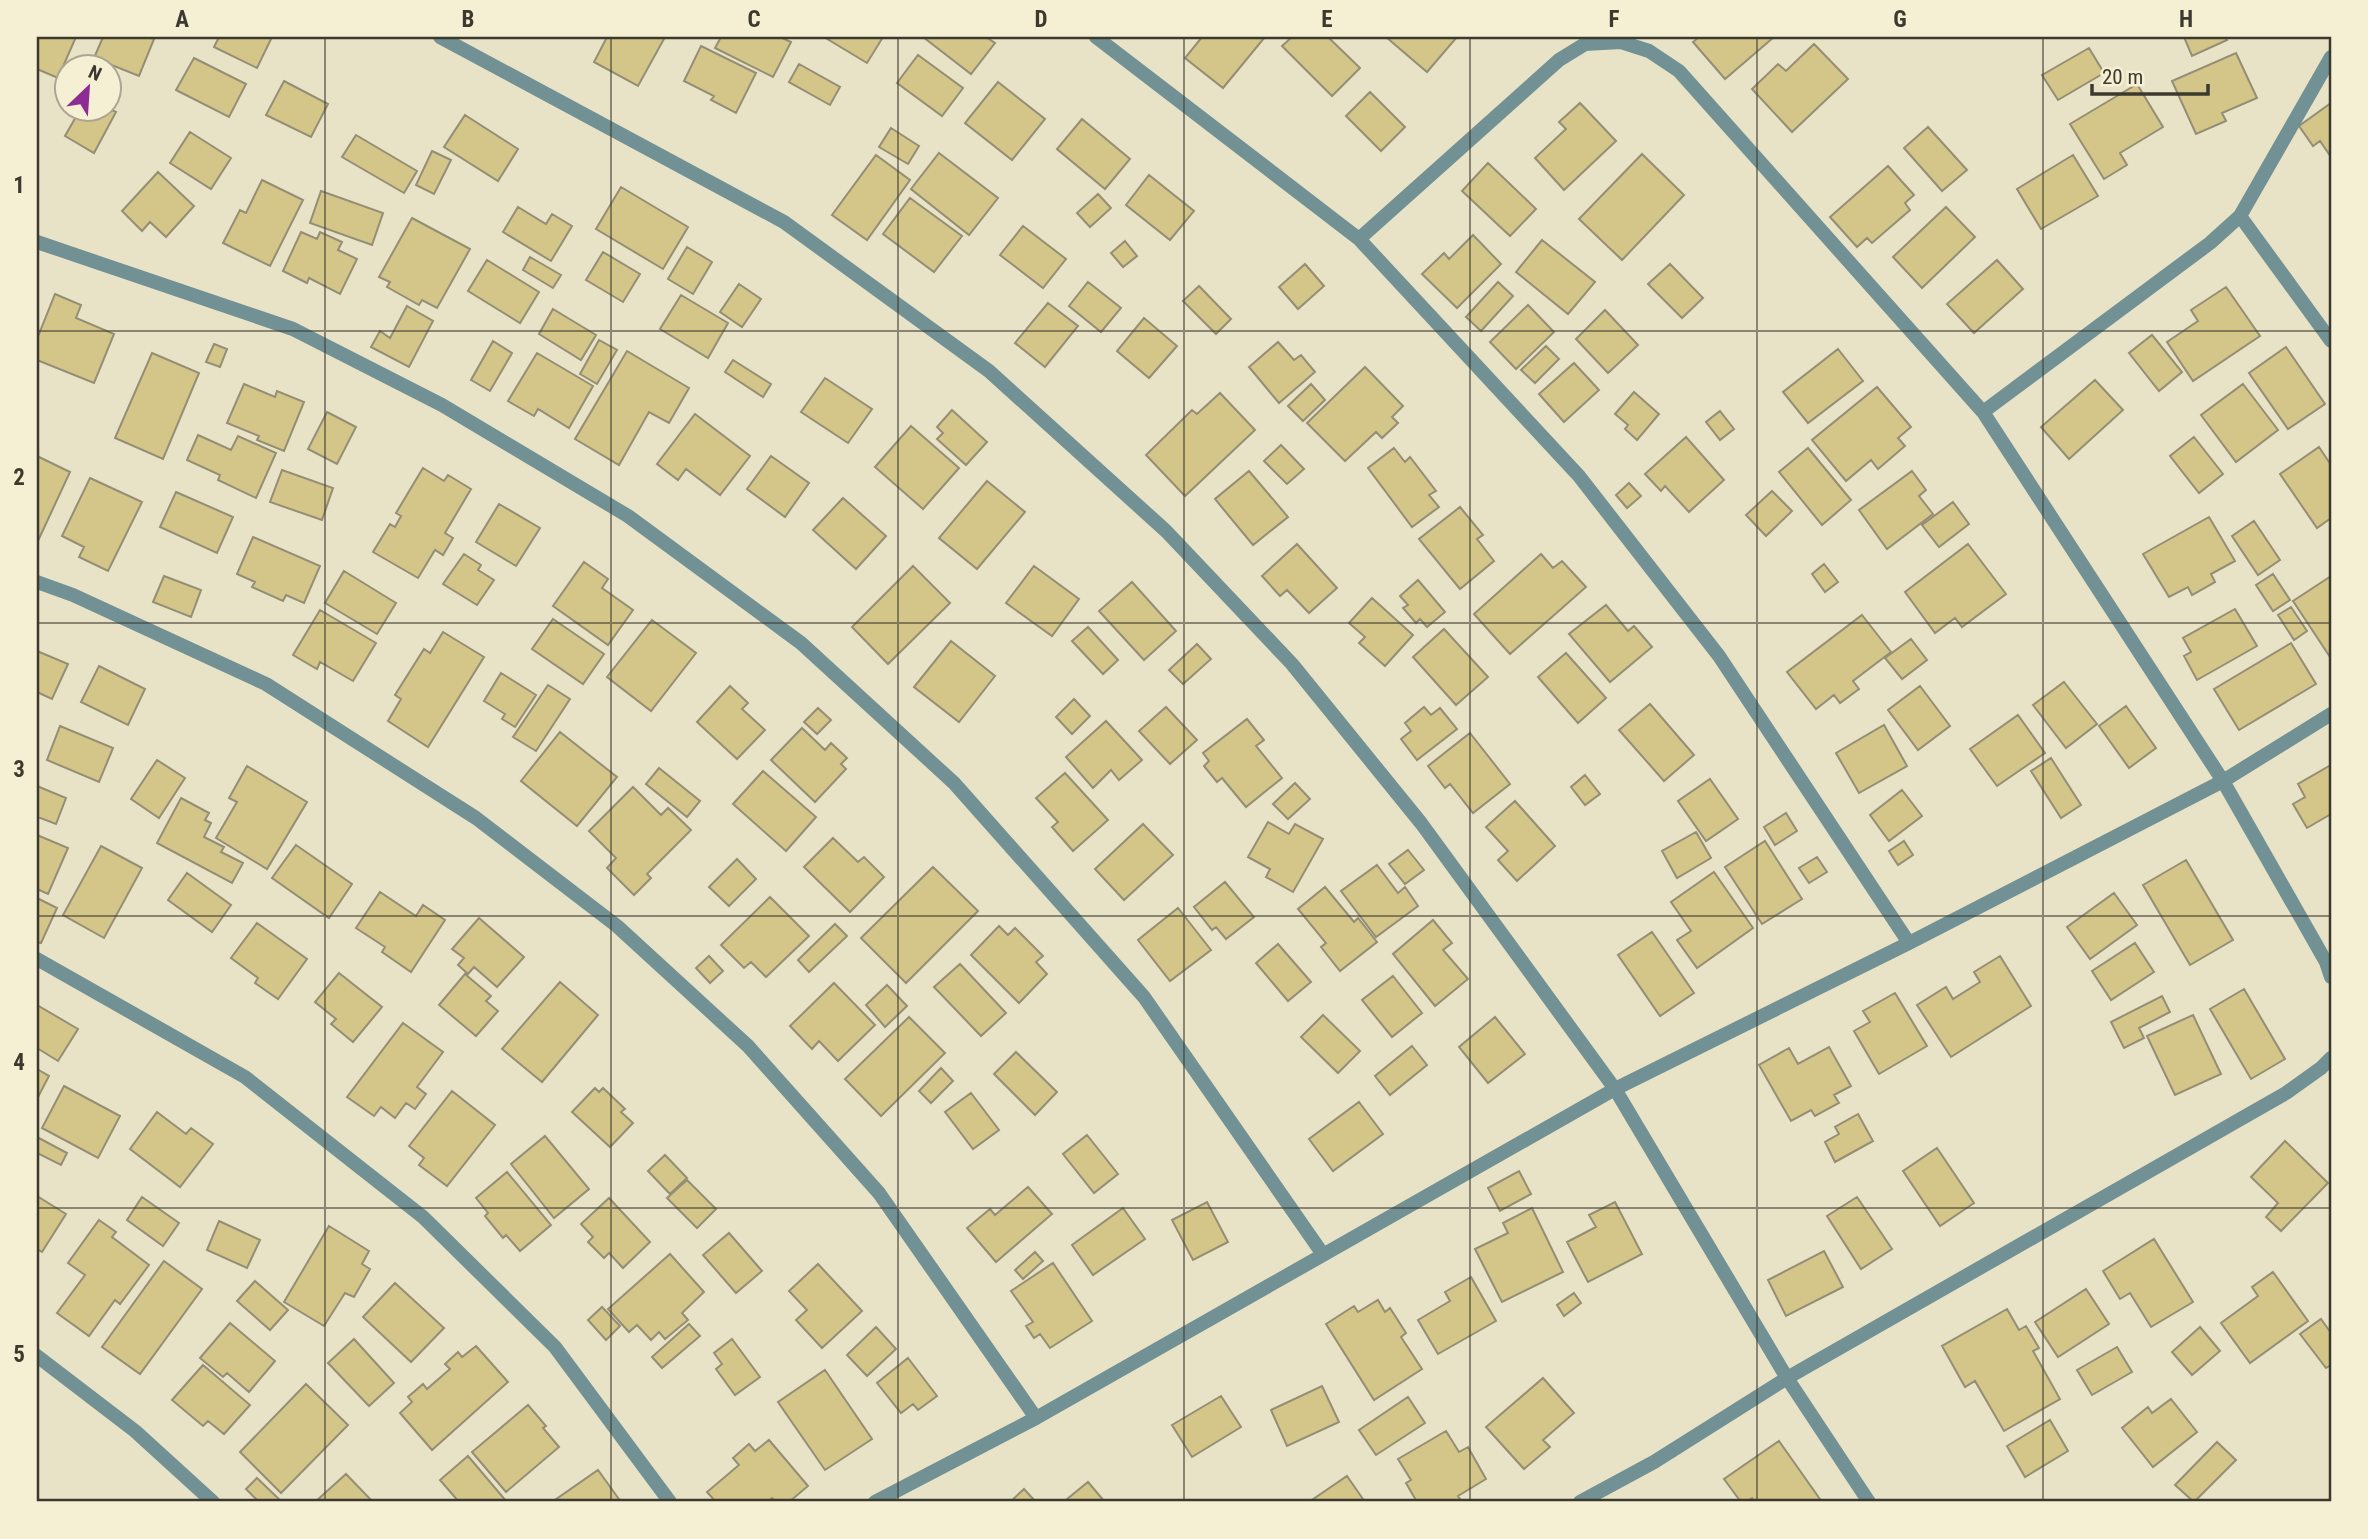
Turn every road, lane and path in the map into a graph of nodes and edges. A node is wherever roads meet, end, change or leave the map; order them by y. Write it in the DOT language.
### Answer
graph roads {
  1 [pos="440,37"];
  2 [pos="1096,37"];
  3 [pos="1586,41"];
  4 [pos="2331,58"];
  5 [pos="2239,216"];
  6 [pos="1359,239"];
  7 [pos="37,242"];
  8 [pos="2331,341"];
  9 [pos="1983,412"];
  10 [pos="37,582"];
  11 [pos="2331,714"];
  12 [pos="2222,781"];
  13 [pos="1909,943"];
  14 [pos="37,958"];
  15 [pos="2331,977"];
  16 [pos="2331,1058"];
  17 [pos="1615,1089"];
  18 [pos="1322,1254"];
  19 [pos="37,1356"];
  20 [pos="1787,1378"];
  21 [pos="1036,1418"];
  22 [pos="213,1502"];
  23 [pos="670,1502"];
  24 [pos="875,1502"];
  25 [pos="1580,1502"];
  26 [pos="1869,1502"];
  1 -- 17 [label="street"];
  2 -- 6 [label="street"];
  3 -- 6 [label="street"];
  3 -- 9 [label="street"];
  4 -- 5 [label="street"];
  5 -- 8 [label="street"];
  5 -- 9 [label="street"];
  6 -- 13 [label="street"];
  7 -- 18 [label="street"];
  9 -- 12 [label="street"];
  10 -- 21 [label="street"];
  11 -- 12 [label="street"];
  12 -- 13 [label="street"];
  12 -- 15 [label="street"];
  13 -- 17 [label="street"];
  14 -- 23 [label="street"];
  16 -- 20 [label="street"];
  17 -- 18 [label="street"];
  17 -- 20 [label="street"];
  18 -- 21 [label="street"];
  19 -- 22 [label="street"];
  20 -- 25 [label="street"];
  20 -- 26 [label="street"];
  21 -- 24 [label="street"];
}
